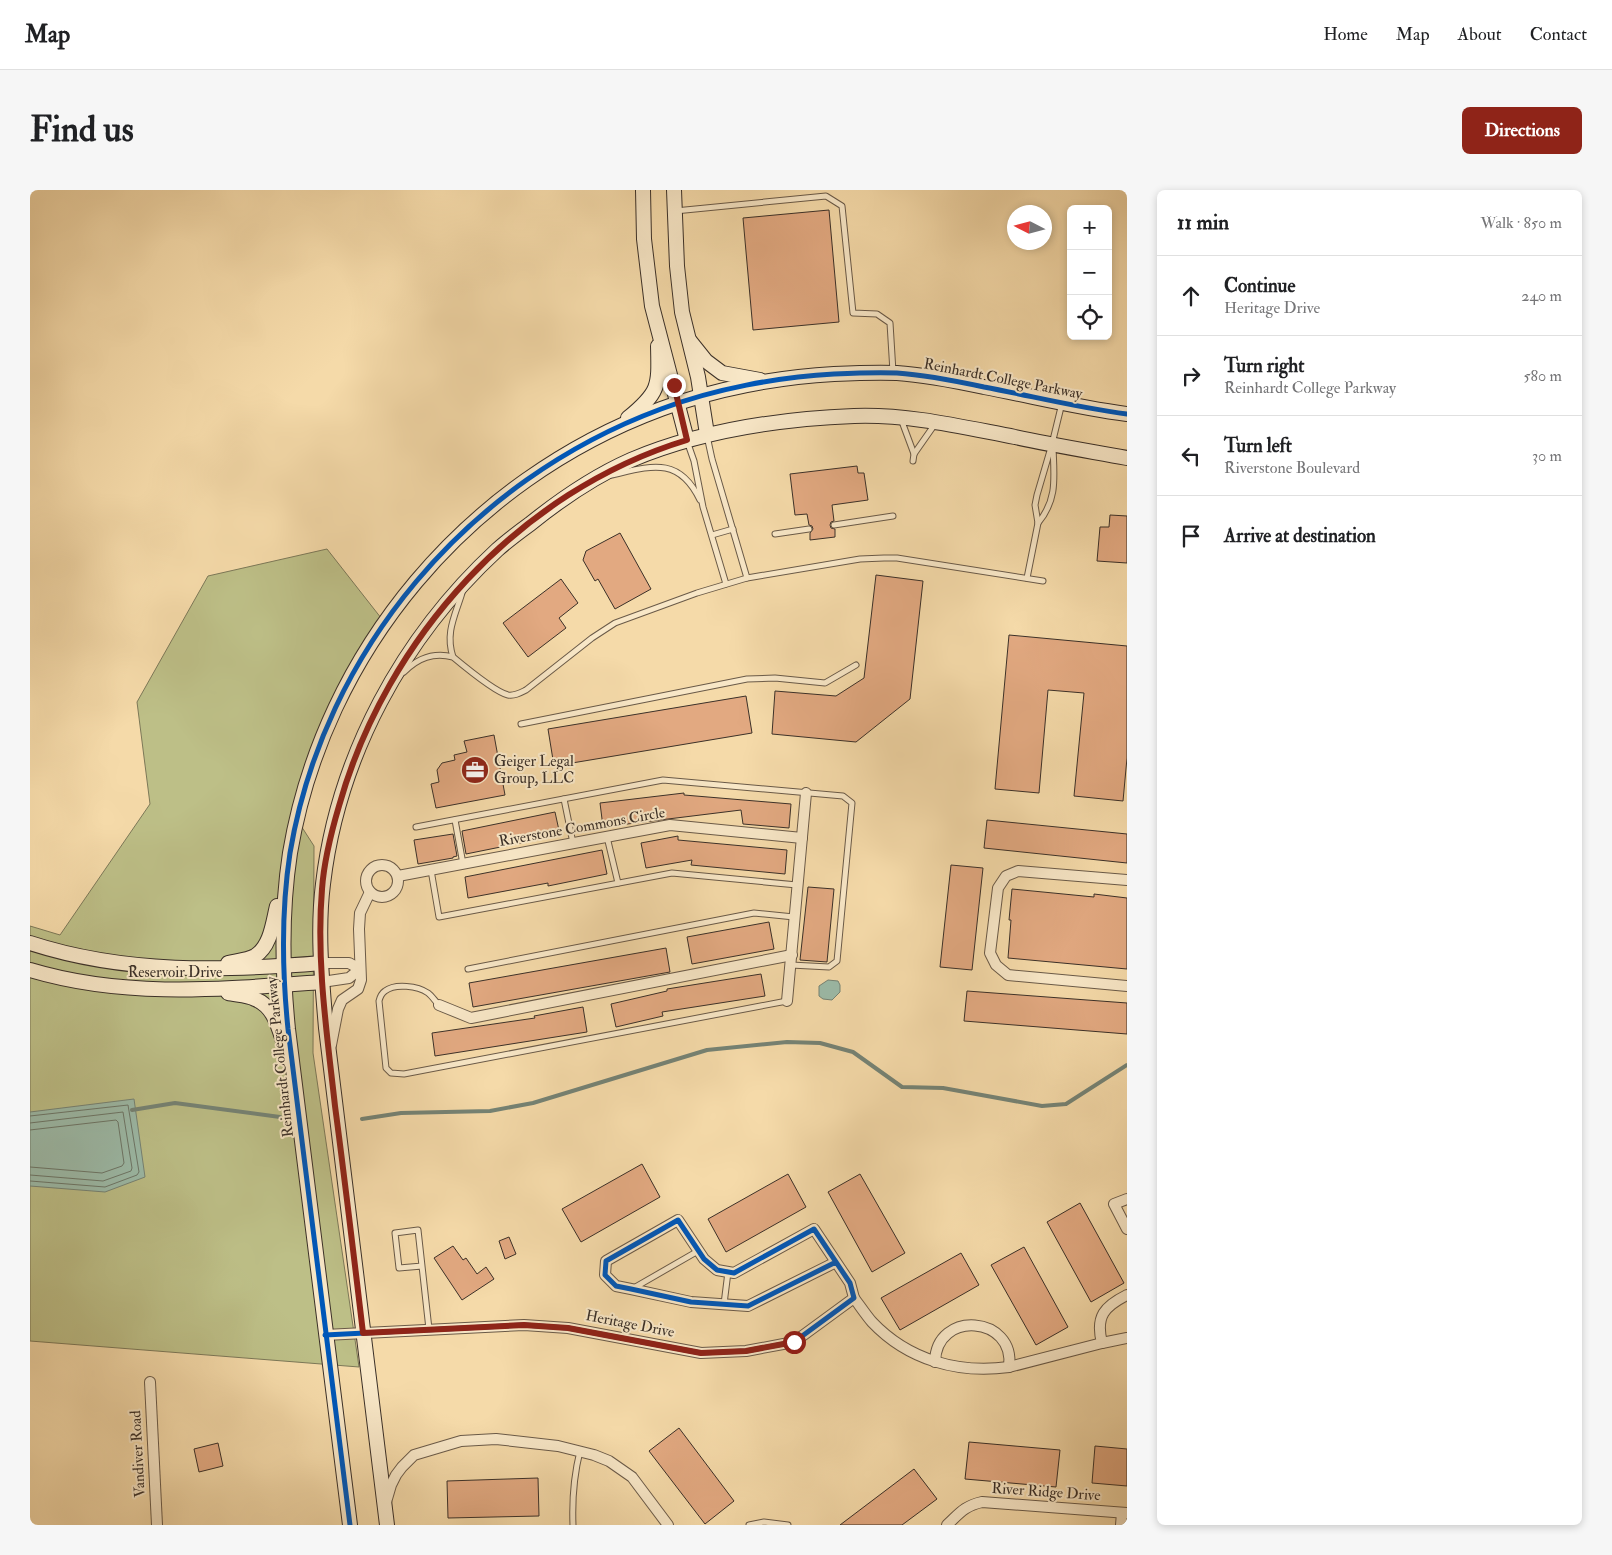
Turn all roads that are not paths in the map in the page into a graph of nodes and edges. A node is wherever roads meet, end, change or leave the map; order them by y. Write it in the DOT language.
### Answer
graph roads {
  1 [pos="643,190"];
  2 [pos="674,190"];
  3 [pos="675,211"];
  4 [pos="657,323"];
  5 [pos="687,337"];
  6 [pos="893,373"];
  7 [pos="770,382"];
  8 [pos="701,396"];
  9 [pos="1062,402"];
  10 [pos="678,403"];
  11 [pos="1127,414"];
  12 [pos="900,418"];
  13 [pos="936,422"];
  14 [pos="618,427"];
  15 [pos="707,434"];
  16 [pos="687,440"];
  17 [pos="1052,444"];
  18 [pos="914,454"];
  19 [pos="1127,458"];
  20 [pos="913,461"];
  21 [pos="594,480"];
  22 [pos="703,507"];
  23 [pos="894,516"];
  24 [pos="1038,523"];
  25 [pos="834,525"];
  26 [pos="809,528"];
  27 [pos="732,529"];
  28 [pos="775,534"];
  29 [pos="712,535"];
  30 [pos="747,578"];
  31 [pos="1027,578"];
  32 [pos="1043,581"];
  33 [pos="465,582"];
  34 [pos="726,584"];
  35 [pos="453,657"];
  36 [pos="856,666"];
  37 [pos="386,690"];
  38 [pos="521,724"];
  39 [pos="806,793"];
  40 [pos="564,799"];
  41 [pos="455,820"];
  42 [pos="416,827"];
  43 [pos="607,837"];
  44 [pos="802,838"];
  45 [pos="573,843"];
  46 [pos="291,852"];
  47 [pos="463,864"];
  48 [pos="431,870"];
  49 [pos="398,876"];
  50 [pos="1127,880"];
  51 [pos="618,883"];
  52 [pos="798,885"];
  53 [pos="370,892"];
  54 [pos="795,917"];
  55 [pos="30,943"];
  56 [pos="791,960"];
  57 [pos="322,963"];
  58 [pos="283,966"];
  59 [pos="204,968"];
  60 [pos="360,969"];
  61 [pos="468,969"];
  62 [pos="30,970"];
  63 [pos="322,982"];
  64 [pos="283,984"];
  65 [pos="1127,986"];
  66 [pos="210,989"];
  67 [pos="788,1001"];
  68 [pos="439,1005"];
  69 [pos="329,1057"];
  70 [pos="294,1074"];
  71 [pos="1127,1199"];
  72 [pos="1127,1229"];
  73 [pos="699,1251"];
  74 [pos="836,1262"];
  75 [pos="422,1266"];
  76 [pos="728,1272"];
  77 [pos="631,1289"];
  78 [pos="1127,1294"];
  79 [pos="854,1298"];
  80 [pos="724,1304"];
  81 [pos="429,1329"];
  82 [pos="363,1333"];
  83 [pos="325,1335"];
  84 [pos="1127,1338"];
  85 [pos="1102,1343"];
  86 [pos="935,1362"];
  87 [pos="1009,1367"];
  88 [pos="150,1382"];
  89 [pos="580,1451"];
  90 [pos="385,1508"];
  91 [pos="1124,1513"];
  92 [pos="157,1525"];
  93 [pos="350,1525"];
  94 [pos="387,1525"];
  95 [pos="573,1525"];
  96 [pos="668,1525"];
  97 [pos="749,1525"];
  98 [pos="788,1525"];
  99 [pos="946,1525"];
  100 [pos="1121,1525"];
  1 -- 4 [label="street"];
  2 -- 3 [label="street"];
  3 -- 5 [label="street"];
  3 -- 6 [label="lane"];
  4 -- 10 [label="street"];
  4 -- 14 [label="street"];
  5 -- 7 [label="street"];
  5 -- 8 [label="street"];
  6 -- 7 [label="street, Reinhardt College Parkway"];
  6 -- 9 [label="street, Reinhardt College Parkway"];
  7 -- 8 [label="street, Reinhardt College Parkway"];
  8 -- 10 [label="street, Reinhardt College Parkway"];
  8 -- 15 [label="street"];
  9 -- 11 [label="street, Reinhardt College Parkway"];
  9 -- 17 [label="lane"];
  10 -- 14 [label="street, Reinhardt College Parkway"];
  10 -- 16 [label="street"];
  12 -- 13 [label="street"];
  12 -- 15 [label="street"];
  12 -- 18 [label="lane"];
  13 -- 17 [label="street"];
  13 -- 18 [label="lane"];
  14 -- 46 [label="street, Reinhardt College Parkway"];
  15 -- 16 [label="street"];
  15 -- 27 [label="lane"];
  16 -- 21 [label="street"];
  16 -- 22 [label="lane"];
  17 -- 19 [label="street"];
  17 -- 24 [label="lane"];
  17 -- 24 [label="lane"];
  18 -- 20 [label="lane"];
  21 -- 22 [label="lane"];
  21 -- 33 [label="street"];
  22 -- 29 [label="lane"];
  23 -- 25 [label="lane"];
  24 -- 31 [label="lane"];
  26 -- 28 [label="lane"];
  27 -- 29 [label="lane"];
  27 -- 30 [label="lane"];
  29 -- 34 [label="lane"];
  30 -- 31 [label="lane"];
  30 -- 34 [label="lane"];
  31 -- 32 [label="lane"];
  33 -- 35 [label="lane"];
  33 -- 37 [label="street"];
  34 -- 35 [label="lane"];
  35 -- 37 [label="lane"];
  36 -- 38 [label="lane"];
  37 -- 57 [label="street"];
  39 -- 40 [label="lane"];
  39 -- 44 [label="street"];
  39 -- 56 [label="lane"];
  40 -- 41 [label="lane"];
  40 -- 45 [label="lane"];
  41 -- 42 [label="lane"];
  41 -- 47 [label="lane"];
  43 -- 44 [label="street, Riverstone Commons Circle"];
  43 -- 45 [label="street, Riverstone Commons Circle"];
  43 -- 51 [label="lane"];
  44 -- 52 [label="street"];
  45 -- 47 [label="street, Riverstone Commons Circle"];
  46 -- 58 [label="street, Reinhardt College Parkway"];
  46 -- 59 [label="street"];
  47 -- 48 [label="street, Riverstone Commons Circle"];
  48 -- 49 [label="street, Riverstone Commons Circle"];
  48 -- 51 [label="lane"];
  49 -- 53 [label="street"];
  49 -- 53 [label="street"];
  50 -- 65 [label="street"];
  51 -- 52 [label="lane"];
  52 -- 54 [label="street"];
  53 -- 60 [label="street"];
  54 -- 56 [label="street"];
  54 -- 61 [label="lane"];
  55 -- 59 [label="street, Reservoir Drive"];
  56 -- 67 [label="street"];
  56 -- 68 [label="street"];
  57 -- 58 [label="street, Reservoir Drive"];
  57 -- 60 [label="street"];
  57 -- 63 [label="street"];
  58 -- 59 [label="street, Reservoir Drive"];
  58 -- 64 [label="street, Reinhardt College Parkway"];
  60 -- 63 [label="street"];
  60 -- 69 [label="street"];
  62 -- 66 [label="street, Reservoir Drive"];
  63 -- 64 [label="street, Reservoir Drive"];
  63 -- 69 [label="street"];
  64 -- 66 [label="street, Reservoir Drive"];
  64 -- 70 [label="street, Reinhardt College Parkway"];
  66 -- 70 [label="street"];
  67 -- 68 [label="lane"];
  69 -- 82 [label="street"];
  70 -- 83 [label="street, Reinhardt College Parkway"];
  71 -- 72 [label="street"];
  73 -- 76 [label="street"];
  73 -- 77 [label="lane"];
  73 -- 77 [label="street"];
  74 -- 76 [label="street"];
  74 -- 79 [label="street"];
  74 -- 80 [label="street"];
  75 -- 75 [label="lane"];
  75 -- 81 [label="lane"];
  76 -- 80 [label="lane"];
  77 -- 80 [label="street"];
  78 -- 85 [label="street"];
  79 -- 81 [label="street, Heritage Drive"];
  79 -- 86 [label="street"];
  81 -- 82 [label="street, Heritage Drive"];
  82 -- 83 [label="street, Heritage Drive"];
  82 -- 90 [label="street"];
  83 -- 93 [label="street, Reinhardt College Parkway"];
  84 -- 85 [label="street"];
  85 -- 87 [label="street"];
  86 -- 87 [label="street"];
  86 -- 87 [label="street"];
  88 -- 92 [label="street, Vandiver Road"];
  89 -- 90 [label="street"];
  89 -- 95 [label="lane"];
  89 -- 96 [label="street"];
  90 -- 94 [label="street"];
  91 -- 99 [label="street, River Ridge Drive"];
  91 -- 100 [label="street, River Ridge Drive"];
  97 -- 98 [label="lane"];
}
